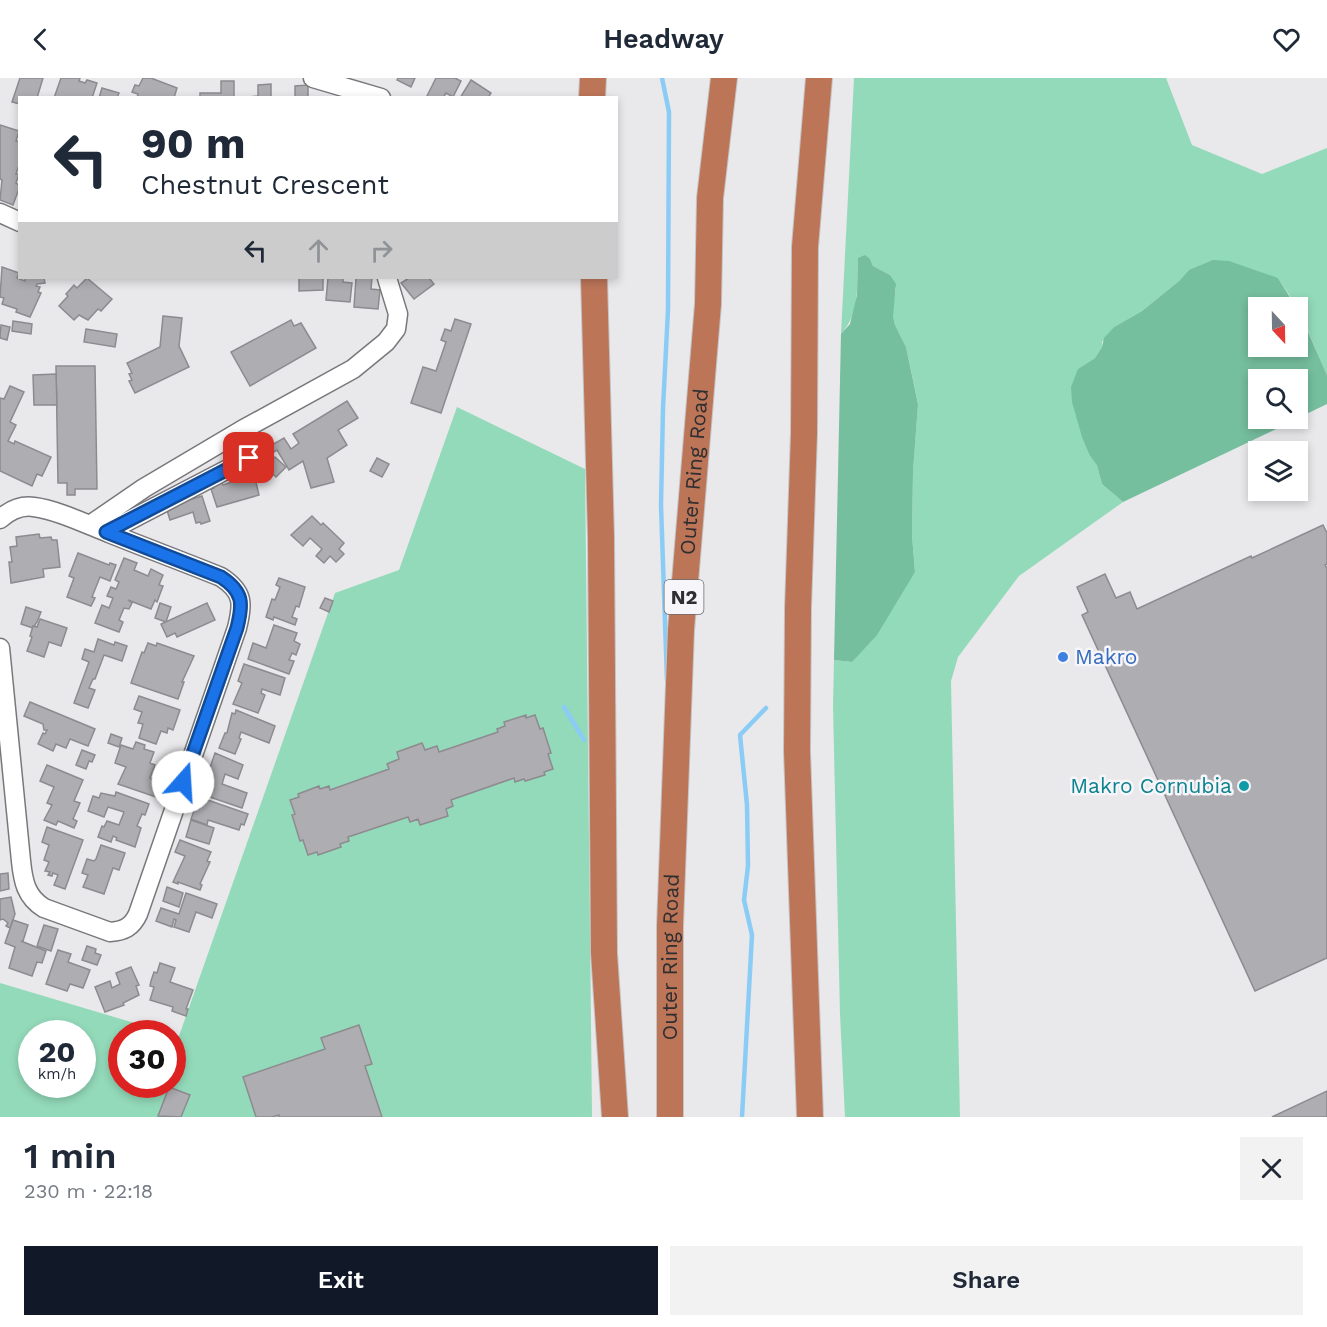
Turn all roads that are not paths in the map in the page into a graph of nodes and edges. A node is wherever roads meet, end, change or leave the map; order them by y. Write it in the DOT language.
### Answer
graph roads {
  1 [pos="313,78"];
  2 [pos="593,78"];
  3 [pos="724,78"];
  4 [pos="819,78"];
  5 [pos="374,96"];
  6 [pos="592,96"];
  7 [pos="0,213"];
  8 [pos="18,221"];
  9 [pos="387,279"];
  10 [pos="594,279"];
  11 [pos="249,458"];
  12 [pos="0,519"];
  13 [pos="98,529"];
  14 [pos="0,648"];
  15 [pos="6,776"];
  16 [pos="615,1117"];
  17 [pos="670,1117"];
  18 [pos="810,1117"];
  1 -- 5 [label="street"];
  2 -- 6 [label="highway"];
  3 -- 17 [label="highway, Outer Ring Road / N2"];
  4 -- 18 [label="highway"];
  7 -- 8 [label="street"];
  9 -- 13 [label="street"];
  10 -- 16 [label="highway"];
  11 -- 13 [label="street"];
  12 -- 13 [label="street"];
  13 -- 15 [label="street"];
  14 -- 15 [label="street"];
}
